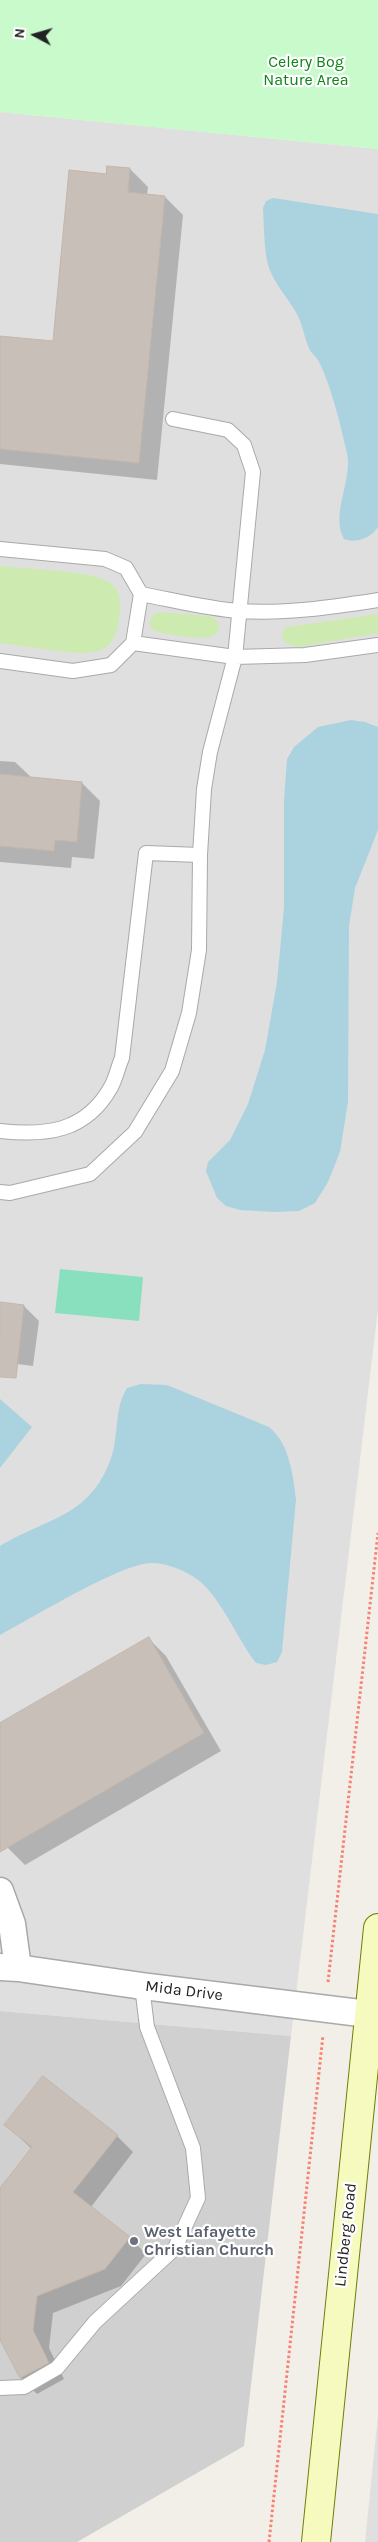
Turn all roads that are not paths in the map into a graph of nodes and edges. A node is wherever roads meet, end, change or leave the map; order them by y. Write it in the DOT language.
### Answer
graph roads {
  1 [pos="173,419"];
  2 [pos="0,549"];
  3 [pos="141,594"];
  4 [pos="378,600"];
  5 [pos="238,611"];
  6 [pos="133,643"];
  7 [pos="378,645"];
  8 [pos="235,657"];
  9 [pos="0,661"];
  10 [pos="200,854"];
  11 [pos="0,1131"];
  12 [pos="0,1192"];
  13 [pos="0,1891"];
  14 [pos="378,1928"];
  15 [pos="9,1967"];
  16 [pos="142,1986"];
  17 [pos="368,2014"];
  18 [pos="0,2388"];
  19 [pos="316,2542"];
  1 -- 5 [label="lane"];
  2 -- 3 [label="lane"];
  3 -- 5 [label="lane"];
  3 -- 6 [label="lane"];
  4 -- 5 [label="lane"];
  5 -- 8 [label="lane"];
  6 -- 8 [label="lane"];
  6 -- 9 [label="lane"];
  7 -- 8 [label="lane"];
  8 -- 10 [label="lane"];
  10 -- 11 [label="lane"];
  10 -- 12 [label="lane"];
  13 -- 15 [label="street"];
  14 -- 17 [label="main road, Lindberg Road"];
  15 -- 16 [label="street, Mida Drive"];
  16 -- 17 [label="street, Mida Drive"];
  16 -- 18 [label="lane"];
  17 -- 19 [label="main road, Lindberg Road"];
}
